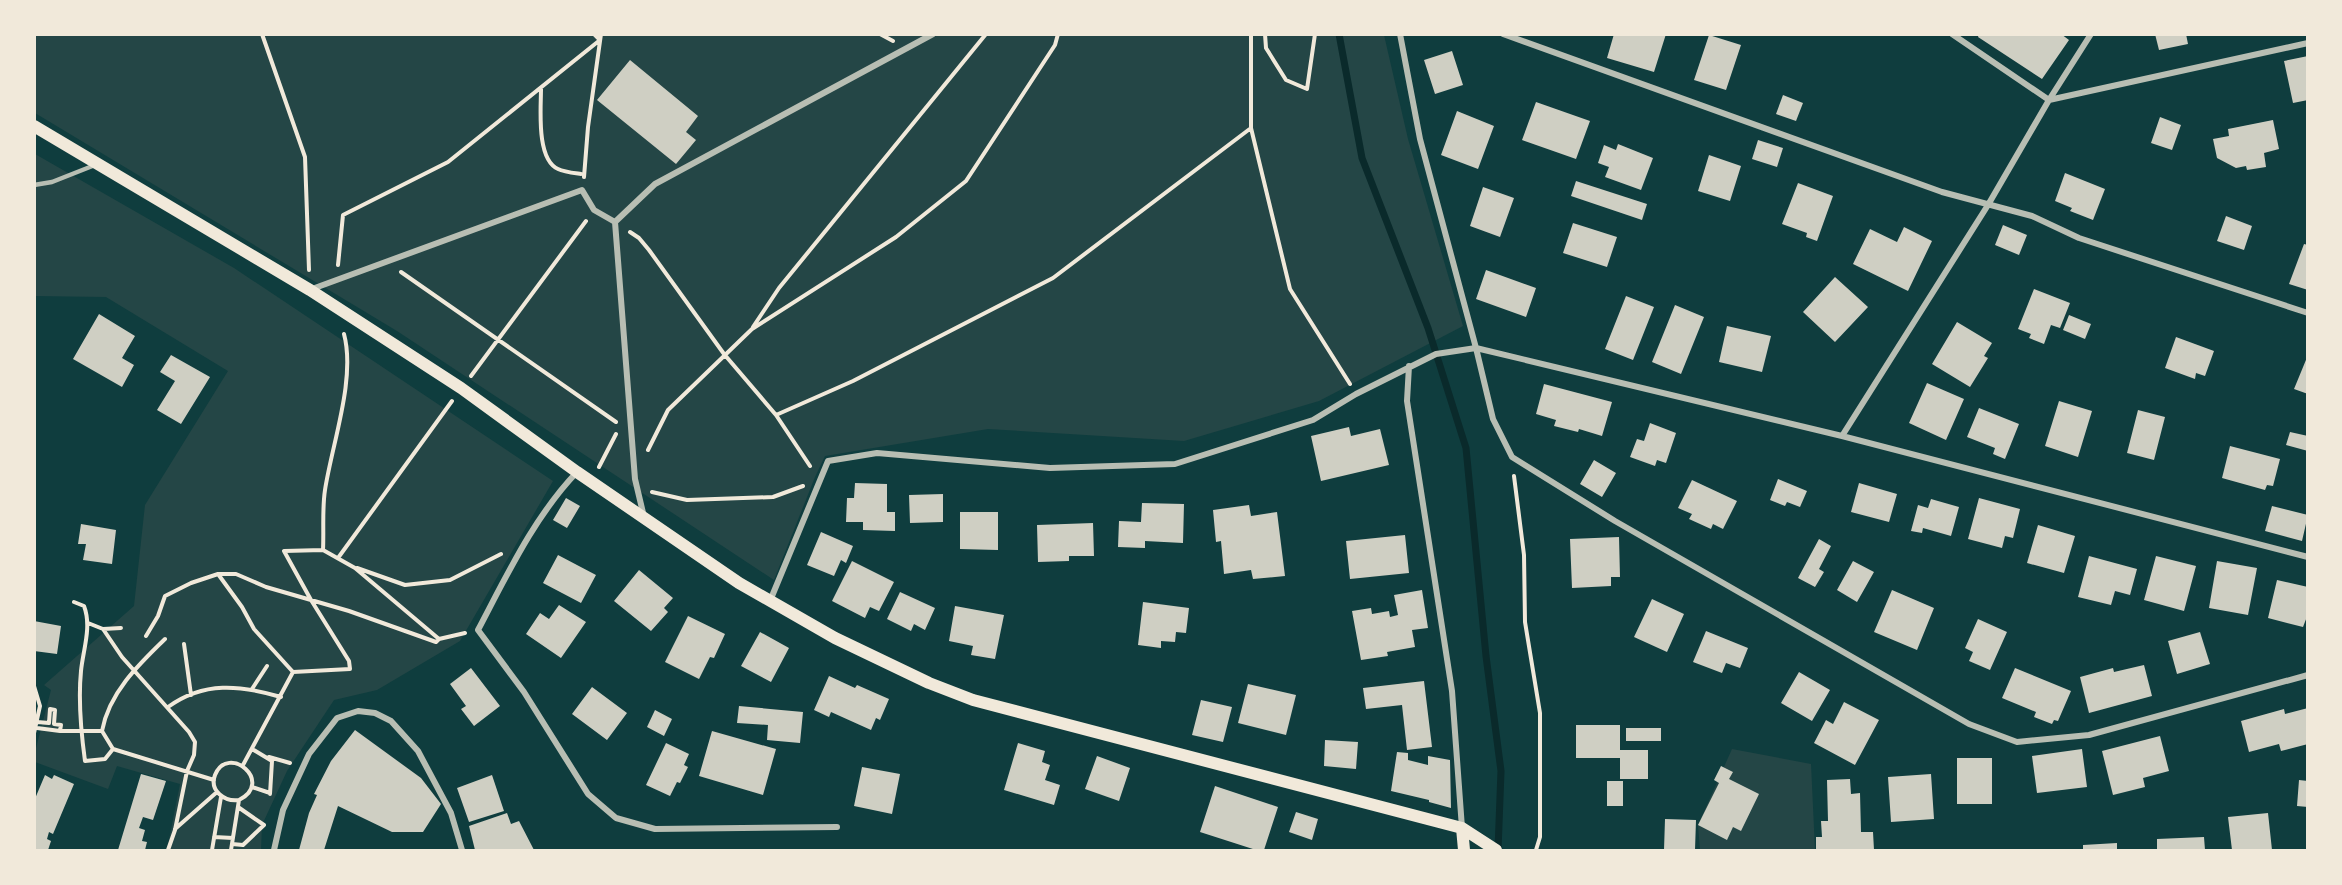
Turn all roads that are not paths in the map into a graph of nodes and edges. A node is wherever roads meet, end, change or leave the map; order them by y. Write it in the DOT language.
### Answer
graph roads {
  1 [pos="933,34"];
  2 [pos="1400,34"];
  3 [pos="1503,34"];
  4 [pos="1952,34"];
  5 [pos="2091,34"];
  6 [pos="2307,43"];
  7 [pos="2049,100"];
  8 [pos="34,126"];
  9 [pos="98,164"];
  10 [pos="34,185"];
  11 [pos="1988,205"];
  12 [pos="615,222"];
  13 [pos="310,290"];
  14 [pos="2307,313"];
  15 [pos="1476,348"];
  16 [pos="1409,366"];
  17 [pos="1842,436"];
  18 [pos="577,472"];
  19 [pos="645,518"];
  20 [pos="2307,557"];
  21 [pos="770,602"];
  22 [pos="2307,675"];
  23 [pos="837,827"];
  24 [pos="1462,828"];
  25 [pos="1492,848"];
  26 [pos="274,850"];
  27 [pos="462,850"];
  28 [pos="1464,850"];
  1 -- 12 [label="street"];
  2 -- 15 [label="street"];
  3 -- 11 [label="street"];
  4 -- 7 [label="street"];
  5 -- 7 [label="street"];
  6 -- 7 [label="street"];
  7 -- 11 [label="street"];
  8 -- 9 [label="main road"];
  9 -- 10 [label="lane"];
  9 -- 13 [label="main road"];
  11 -- 14 [label="street"];
  11 -- 17 [label="street"];
  12 -- 13 [label="street"];
  12 -- 19 [label="street"];
  13 -- 18 [label="main road"];
  15 -- 16 [label="street"];
  15 -- 17 [label="street"];
  15 -- 22 [label="street"];
  16 -- 21 [label="street"];
  16 -- 24 [label="street"];
  17 -- 20 [label="street"];
  18 -- 19 [label="main road"];
  18 -- 23 [label="street"];
  19 -- 21 [label="main road"];
  21 -- 24 [label="main road"];
  24 -- 25 [label="main road"];
  24 -- 28 [label="main road"];
  26 -- 27 [label="street"];
}
